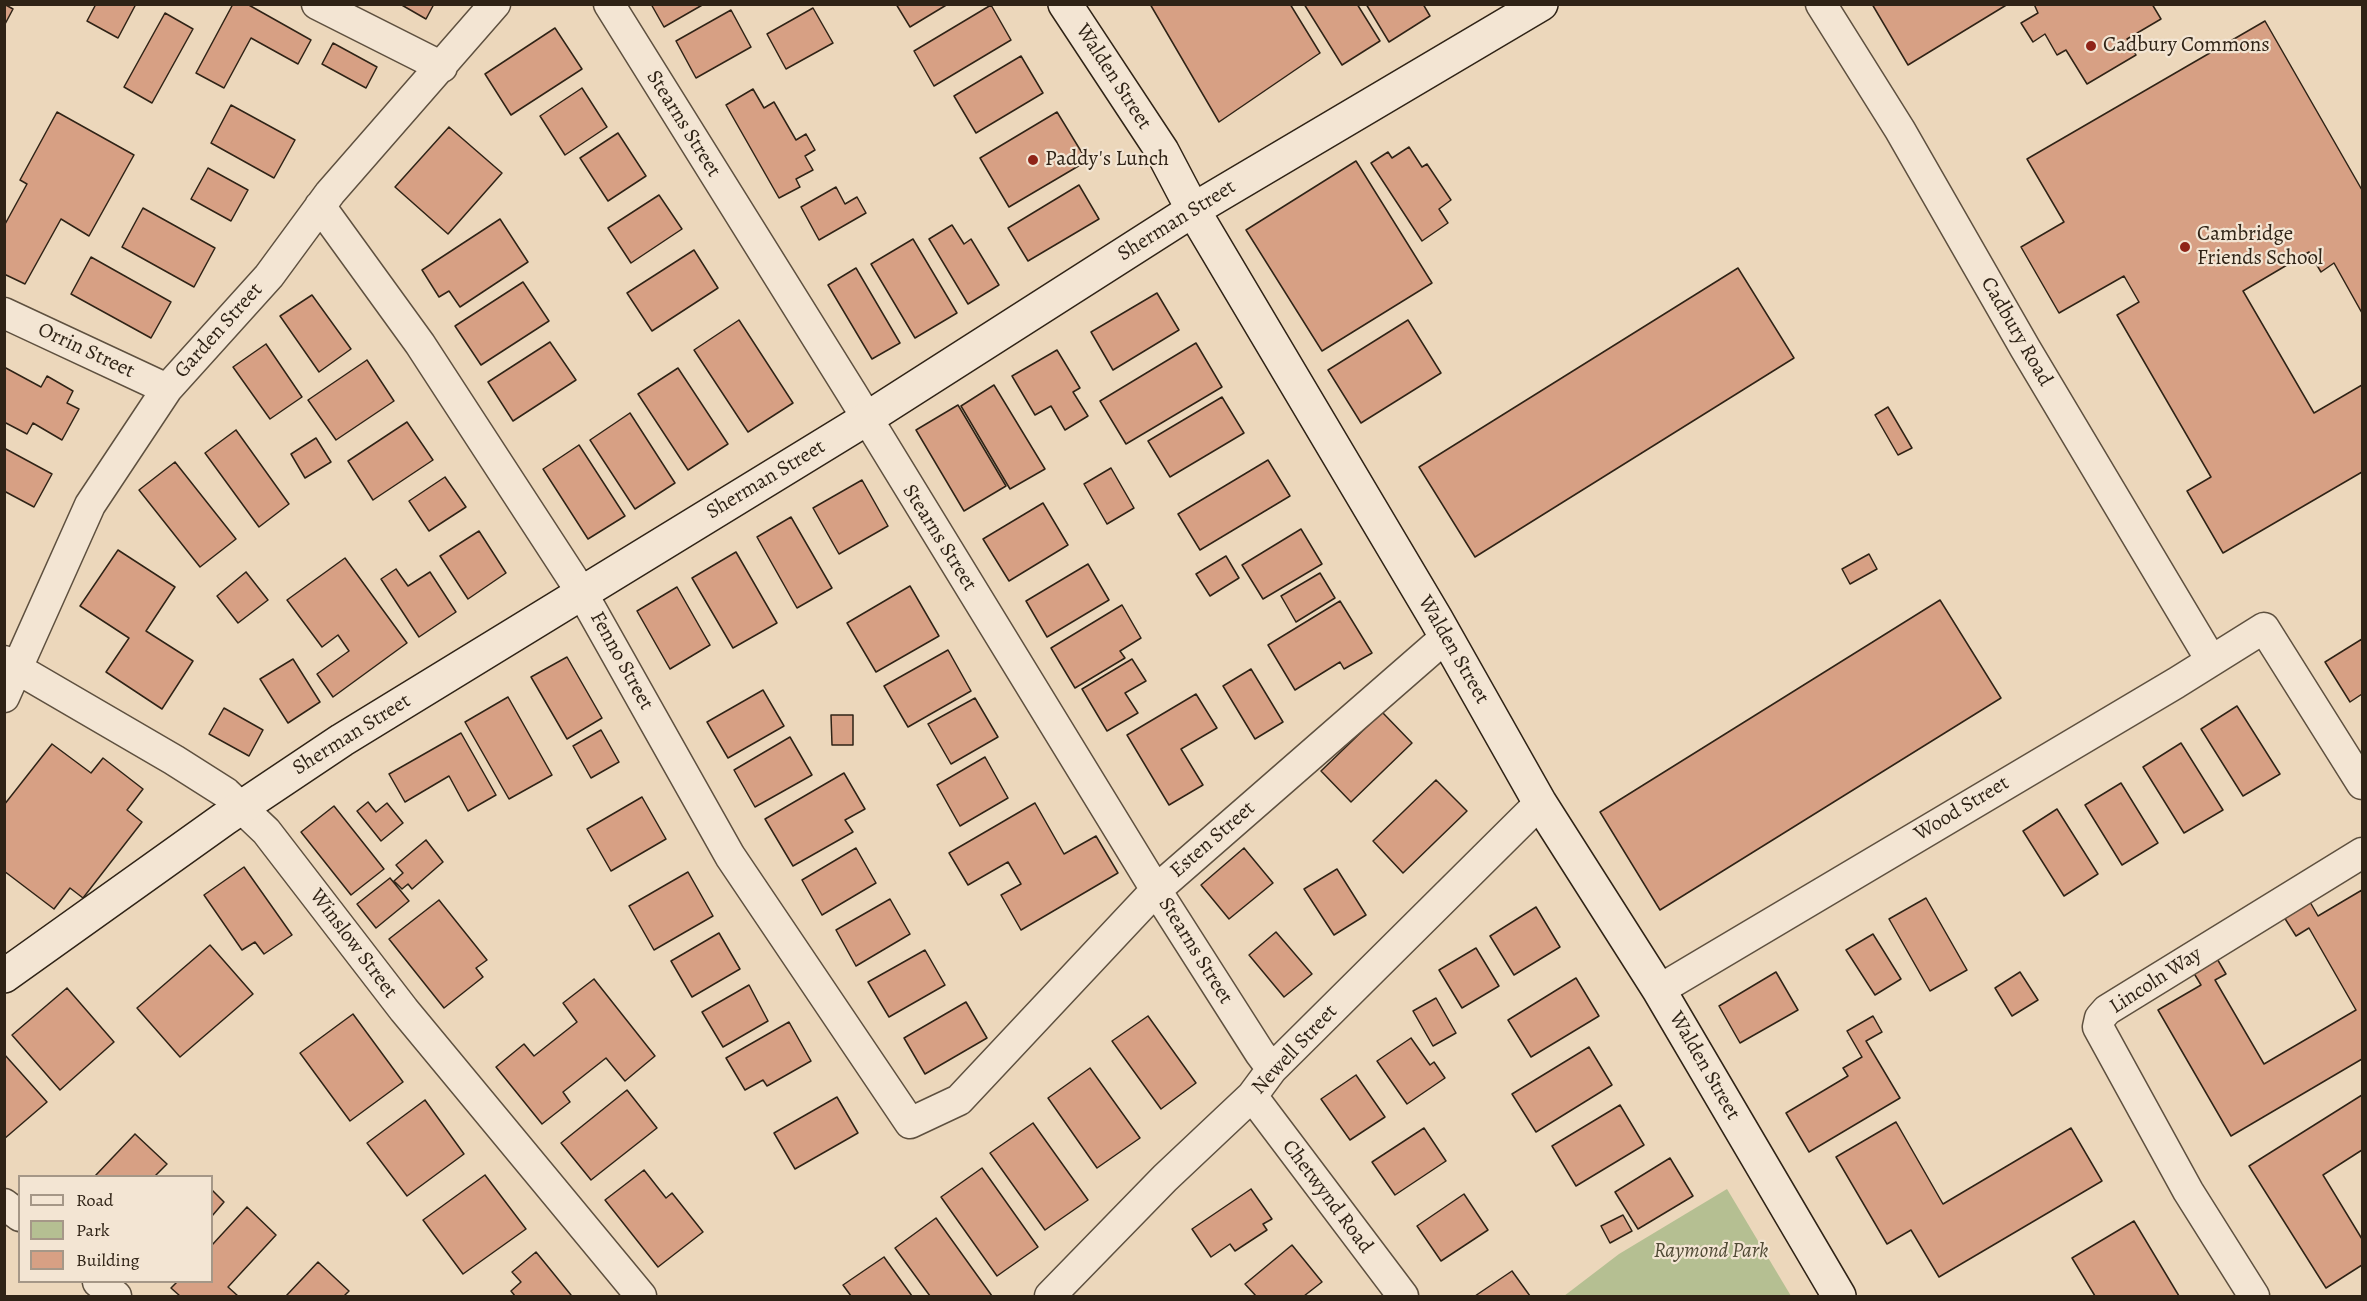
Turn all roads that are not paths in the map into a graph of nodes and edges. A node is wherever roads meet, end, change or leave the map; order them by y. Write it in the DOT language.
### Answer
graph roads {
  1 [pos="316,4"];
  2 [pos="495,4"];
  3 [pos="609,4"];
  4 [pos="1065,4"];
  5 [pos="1541,4"];
  6 [pos="1821,4"];
  7 [pos="442,67"];
  8 [pos="320,206"];
  9 [pos="1193,210"];
  10 [pos="4,313"];
  11 [pos="167,389"];
  12 [pos="866,419"];
  13 [pos="582,593"];
  14 [pos="1446,637"];
  15 [pos="2211,660"];
  16 [pos="10,665"];
  17 [pos="4,698"];
  18 [pos="2362,784"];
  19 [pos="1540,803"];
  20 [pos="241,807"];
  21 [pos="2362,853"];
  22 [pos="1156,890"];
  23 [pos="4,976"];
  24 [pos="1659,990"];
  25 [pos="1272,1069"];
  26 [pos="1252,1096"];
  27 [pos="910,1123"];
  28 [pos="4,1204"];
  29 [pos="18,1214"];
  30 [pos="100,1283"];
  31 [pos="116,1296"];
  32 [pos="641,1296"];
  33 [pos="1050,1296"];
  34 [pos="1403,1296"];
  35 [pos="1839,1296"];
  36 [pos="2254,1296"];
  1 -- 7 [label="street"];
  2 -- 7 [label="street, Garden Street"];
  3 -- 12 [label="street, Stearns Street"];
  4 -- 9 [label="street, Walden Street"];
  5 -- 9 [label="street, Sherman Street"];
  6 -- 15 [label="street, Cadbury Road"];
  7 -- 8 [label="street, Garden Street"];
  8 -- 11 [label="street, Garden Street"];
  8 -- 13 [label="street, Fenno Street"];
  9 -- 12 [label="street, Sherman Street"];
  9 -- 14 [label="street, Walden Street"];
  10 -- 11 [label="street, Orrin Street"];
  11 -- 16 [label="street, Garden Street"];
  12 -- 13 [label="street, Sherman Street"];
  12 -- 22 [label="street, Stearns Street"];
  13 -- 20 [label="street, Sherman Street"];
  13 -- 27 [label="street, Fenno Street"];
  14 -- 19 [label="street, Walden Street"];
  14 -- 22 [label="street, Esten Street"];
  15 -- 18 [label="street, Wood Street"];
  15 -- 24 [label="street, Wood Street"];
  16 -- 17 [label="street, Garden Street"];
  16 -- 20 [label="street, Winslow Street"];
  19 -- 24 [label="street, Walden Street"];
  19 -- 25 [label="street, Newell Street"];
  20 -- 23 [label="street, Sherman Street"];
  20 -- 32 [label="street, Winslow Street"];
  21 -- 36 [label="street, Lincoln Way"];
  22 -- 25 [label="street, Stearns Street"];
  22 -- 27 [label="street, Esten Street"];
  24 -- 35 [label="street, Walden Street"];
  25 -- 26 [label="street, Newell Street"];
  26 -- 33 [label="street, Newell Street"];
  26 -- 34 [label="street, Chetwynd Road"];
  28 -- 29 [label="street"];
  30 -- 31 [label="street"];
}
